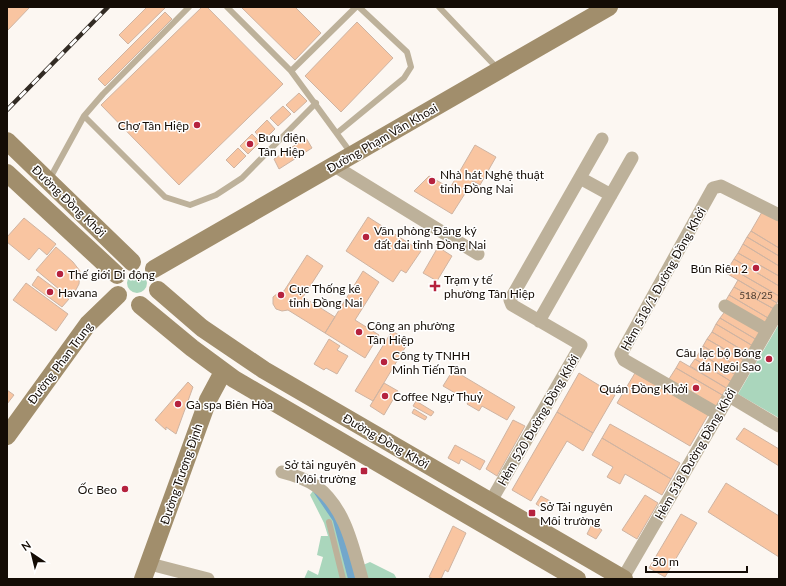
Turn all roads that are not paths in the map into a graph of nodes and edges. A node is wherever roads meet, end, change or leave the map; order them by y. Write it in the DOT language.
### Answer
graph roads {
  1 [pos="189,7"];
  2 [pos="227,7"];
  3 [pos="356,7"];
  4 [pos="359,7"];
  5 [pos="439,7"];
  6 [pos="610,7"];
  7 [pos="499,70"];
  8 [pos="291,71"];
  9 [pos="316,103"];
  10 [pos="84,116"];
  11 [pos="337,133"];
  12 [pos="602,139"];
  13 [pos="7,141"];
  14 [pos="352,155"];
  15 [pos="632,158"];
  16 [pos="333,166"];
  17 [pos="7,174"];
  18 [pos="580,178"];
  19 [pos="48,181"];
  20 [pos="611,196"];
  21 [pos="779,215"];
  22 [pos="478,254"];
  23 [pos="132,262"];
  24 [pos="154,269"];
  25 [pos="117,274"];
  26 [pos="158,290"];
  27 [pos="118,295"];
  28 [pos="140,305"];
  29 [pos="725,306"];
  30 [pos="779,310"];
  31 [pos="539,321"];
  32 [pos="767,330"];
  33 [pos="223,372"];
  34 [pos="729,396"];
  35 [pos="718,414"];
  36 [pos="779,426"];
  37 [pos="7,436"];
  38 [pos="282,472"];
  39 [pos="491,501"];
  40 [pos="329,522"];
  41 [pos="147,572"];
  42 [pos="208,579"];
  43 [pos="343,579"];
  44 [pos="362,579"];
  45 [pos="577,579"];
  46 [pos="624,579"];
  1 -- 10 [label="lane"];
  2 -- 8 [label="lane"];
  3 -- 8 [label="lane"];
  4 -- 11 [label="lane"];
  5 -- 7 [label="lane"];
  6 -- 7 [label="main road, Đường Phạm Văn Khoai"];
  7 -- 14 [label="main road, Đường Phạm Văn Khoai"];
  8 -- 9 [label="lane"];
  9 -- 10 [label="lane"];
  9 -- 11 [label="lane"];
  10 -- 19 [label="lane"];
  11 -- 14 [label="lane"];
  12 -- 18 [label="street, Hẻm 520 Đường Đồng Khởi"];
  13 -- 19 [label="main road, Đường Đồng Khởi"];
  14 -- 16 [label="main road, Đường Phạm Văn Khoai"];
  15 -- 20 [label="street"];
  16 -- 22 [label="street"];
  16 -- 24 [label="main road, Đường Phạm Văn Khoai"];
  17 -- 25 [label="main road, Đường Đồng Khởi"];
  18 -- 20 [label="street"];
  18 -- 31 [label="street, Hẻm 520 Đường Đồng Khởi"];
  19 -- 23 [label="main road, Đường Đồng Khởi"];
  20 -- 31 [label="street"];
  21 -- 35 [label="street, Hẻm 518/1 Đường Đồng Khởi"];
  23 -- 24 [label="main road"];
  23 -- 25 [label="main road"];
  24 -- 26 [label="main road"];
  25 -- 27 [label="main road"];
  26 -- 28 [label="main road"];
  26 -- 39 [label="main road, Đường Đồng Khởi"];
  27 -- 28 [label="main road"];
  27 -- 37 [label="main road, Đường Phan Trung"];
  28 -- 33 [label="main road, Đường Đồng Khởi"];
  29 -- 32 [label="street"];
  30 -- 32 [label="street, Hẻm 518 Đường Đồng Khởi"];
  31 -- 39 [label="street, Hẻm 520 Đường Đồng Khởi"];
  32 -- 34 [label="street, Hẻm 518 Đường Đồng Khởi"];
  33 -- 41 [label="main road, Đường Trương Định"];
  33 -- 45 [label="main road, Đường Đồng Khởi"];
  34 -- 35 [label="street, Hẻm 518 Đường Đồng Khởi"];
  34 -- 36 [label="street"];
  35 -- 46 [label="street, Hẻm 518 Đường Đồng Khởi"];
  38 -- 44 [label="street"];
  39 -- 46 [label="main road, Đường Đồng Khởi"];
  40 -- 43 [label="lane"];
  41 -- 42 [label="street"];
}
